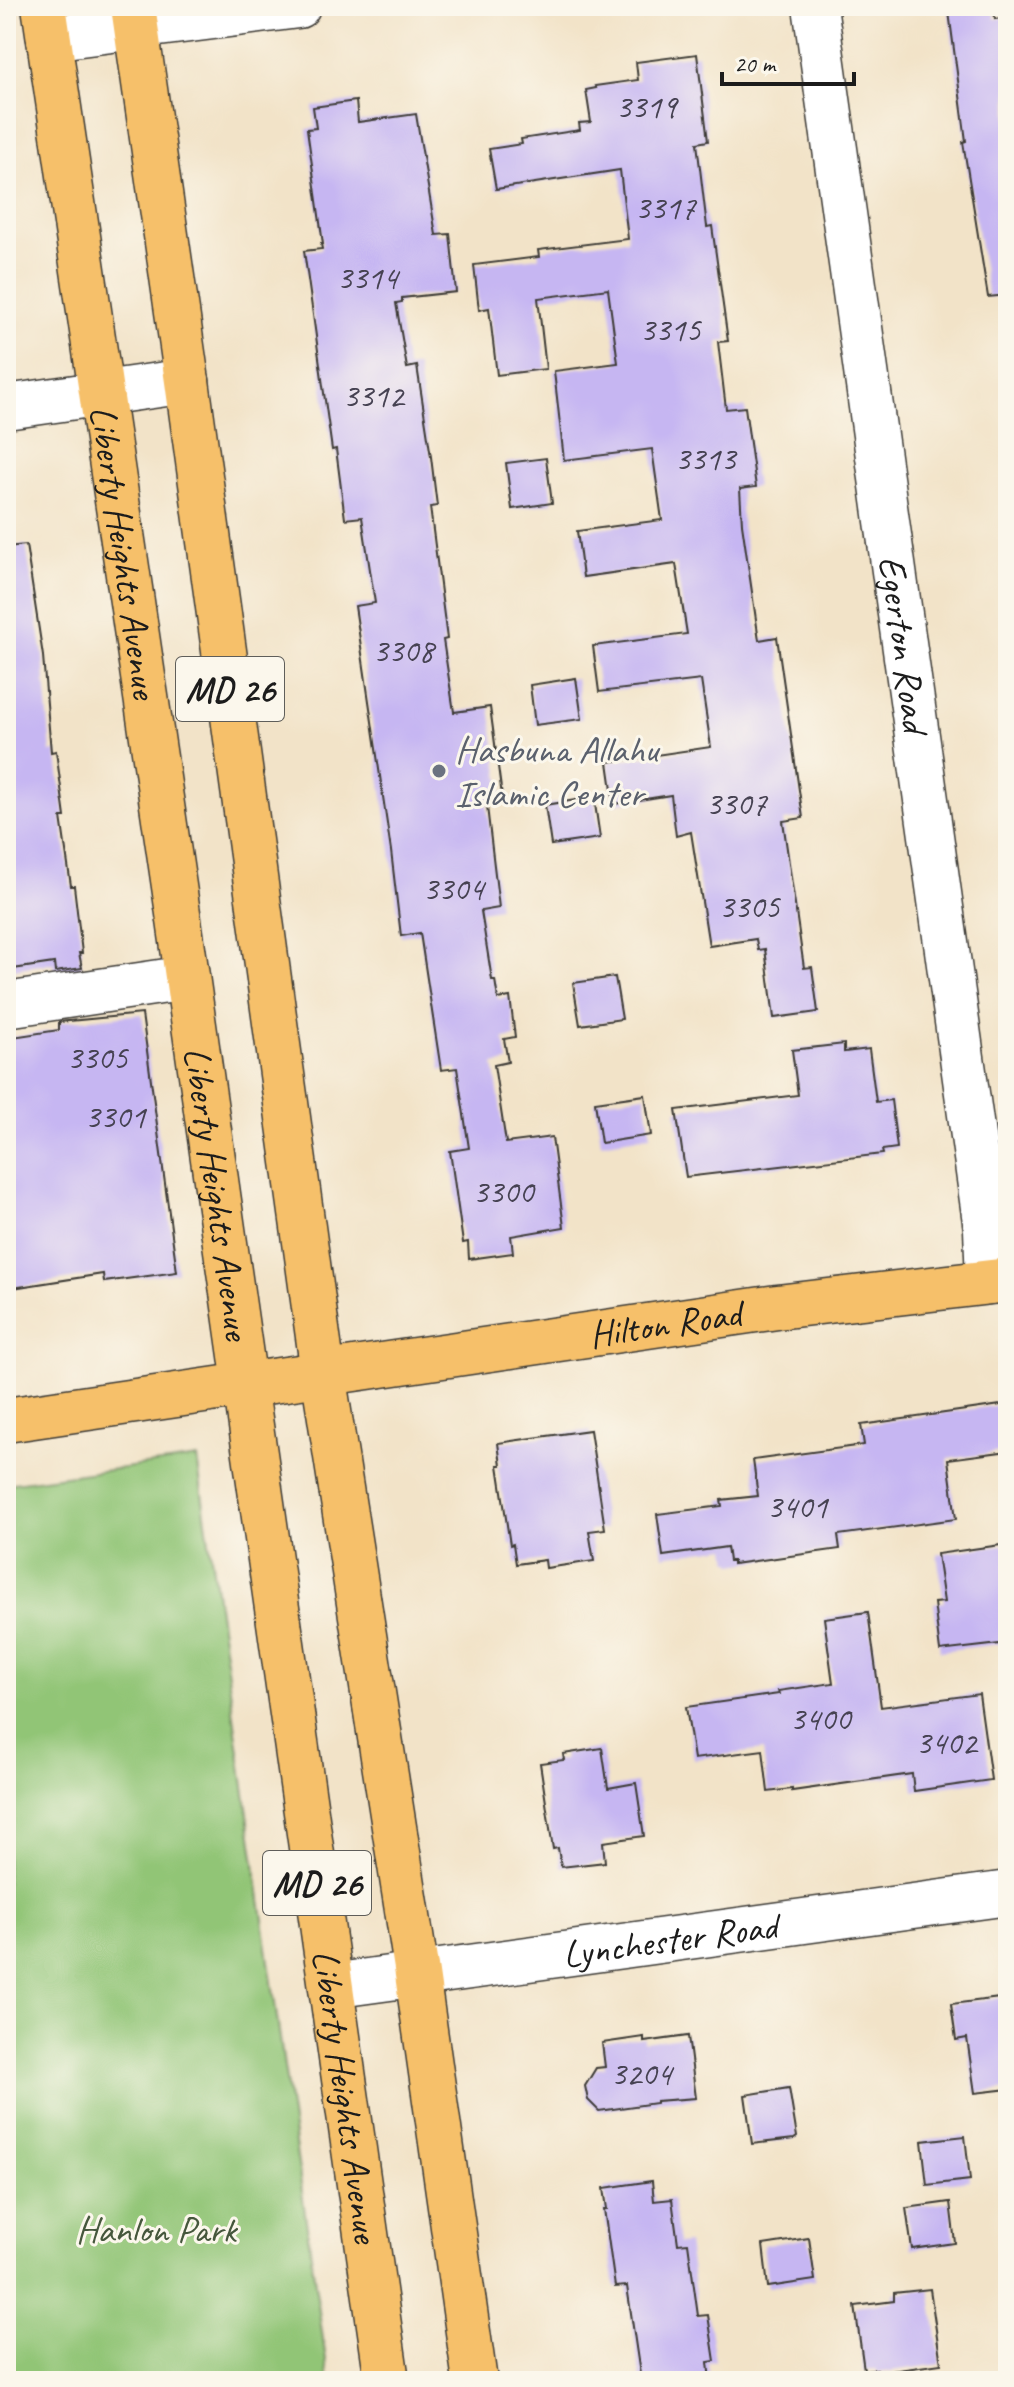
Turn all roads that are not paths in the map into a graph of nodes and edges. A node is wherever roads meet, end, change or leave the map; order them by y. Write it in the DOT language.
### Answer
graph roads {
  1 [pos="298,6"];
  2 [pos="815,6"];
  3 [pos="134,16"];
  4 [pos="46,22"];
  5 [pos="187,381"];
  6 [pos="100,394"];
  7 [pos="6,407"];
  8 [pos="187,978"];
  9 [pos="6,1005"];
  10 [pos="998,1281"];
  11 [pos="323,1373"];
  12 [pos="245,1385"];
  13 [pos="6,1420"];
  14 [pos="1008,1893"];
  15 [pos="417,1974"];
  16 [pos="331,1986"];
  17 [pos="387,2381"];
  18 [pos="475,2381"];
  1 -- 3 [label="street"];
  2 -- 10 [label="street, Egerton Road"];
  3 -- 4 [label="street"];
  3 -- 5 [label="main road, Liberty Heights Avenue / MD 26"];
  4 -- 6 [label="main road, Liberty Heights Avenue / MD 26"];
  5 -- 6 [label="street"];
  5 -- 11 [label="main road, Liberty Heights Avenue / MD 26"];
  6 -- 7 [label="street"];
  6 -- 8 [label="main road, Liberty Heights Avenue / MD 26"];
  8 -- 9 [label="street"];
  8 -- 12 [label="main road, Liberty Heights Avenue / MD 26"];
  10 -- 11 [label="main road, Hilton Road"];
  11 -- 12 [label="main road, Hilton Road"];
  11 -- 15 [label="main road, Liberty Heights Avenue / MD 26"];
  12 -- 13 [label="main road, Hilton Road"];
  12 -- 16 [label="main road, Liberty Heights Avenue / MD 26"];
  14 -- 15 [label="street, Lynchester Road"];
  15 -- 16 [label="street, Lynchester Road"];
  15 -- 18 [label="main road, Liberty Heights Avenue / MD 26"];
  16 -- 17 [label="main road, Liberty Heights Avenue / MD 26"];
}
